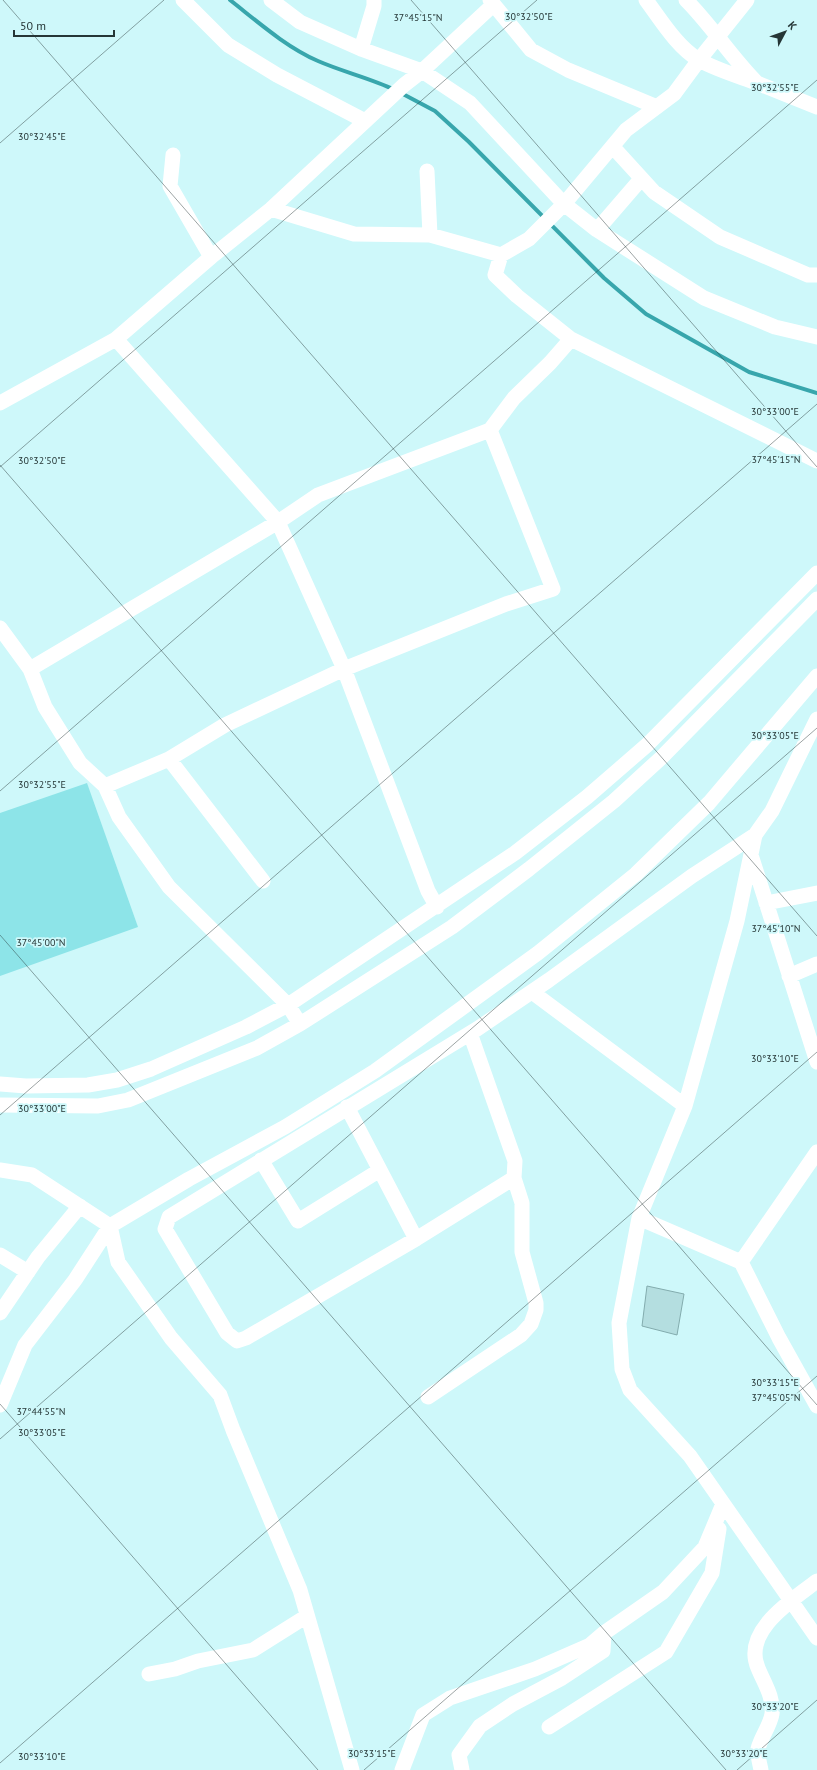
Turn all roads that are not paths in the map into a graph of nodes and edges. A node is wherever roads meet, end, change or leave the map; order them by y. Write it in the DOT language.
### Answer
graph roads {
  1 [pos="183,0"];
  2 [pos="271,0"];
  3 [pos="374,0"];
  4 [pos="646,0"];
  5 [pos="686,0"];
  6 [pos="747,0"];
  7 [pos="491,2"];
  8 [pos="718,35"];
  9 [pos="361,49"];
  10 [pos="698,60"];
  11 [pos="422,71"];
  12 [pos="757,83"];
  13 [pos="657,107"];
  14 [pos="817,107"];
  15 [pos="365,121"];
  16 [pos="612,147"];
  17 [pos="173,155"];
  18 [pos="427,171"];
  19 [pos="641,179"];
  20 [pos="564,204"];
  21 [pos="271,209"];
  22 [pos="597,230"];
  23 [pos="430,235"];
  24 [pos="500,255"];
  25 [pos="211,258"];
  26 [pos="817,276"];
  27 [pos="817,337"];
  28 [pos="116,339"];
  29 [pos="571,339"];
  30 [pos="0,403"];
  31 [pos="490,430"];
  32 [pos="817,461"];
  33 [pos="278,522"];
  34 [pos="817,573"];
  35 [pos="817,599"];
  36 [pos="0,628"];
  37 [pos="30,668"];
  38 [pos="344,669"];
  39 [pos="817,676"];
  40 [pos="817,719"];
  41 [pos="169,759"];
  42 [pos="105,786"];
  43 [pos="755,835"];
  44 [pos="751,854"];
  45 [pos="262,881"];
  46 [pos="817,893"];
  47 [pos="766,904"];
  48 [pos="437,907"];
  49 [pos="817,964"];
  50 [pos="789,976"];
  51 [pos="532,992"];
  52 [pos="288,1005"];
  53 [pos="300,1024"];
  54 [pos="470,1033"];
  55 [pos="814,1043"];
  56 [pos="817,1062"];
  57 [pos="0,1084"];
  58 [pos="0,1105"];
  59 [pos="685,1106"];
  60 [pos="347,1107"];
  61 [pos="817,1152"];
  62 [pos="261,1160"];
  63 [pos="0,1170"];
  64 [pos="380,1170"];
  65 [pos="514,1178"];
  66 [pos="80,1206"];
  67 [pos="639,1218"];
  68 [pos="110,1226"];
  69 [pos="416,1239"];
  70 [pos="0,1255"];
  71 [pos="741,1262"];
  72 [pos="28,1272"];
  73 [pos="0,1312"];
  74 [pos="428,1397"];
  75 [pos="0,1404"];
  76 [pos="817,1406"];
  77 [pos="723,1504"];
  78 [pos="817,1581"];
  79 [pos="790,1601"];
  80 [pos="308,1616"];
  81 [pos="604,1633"];
  82 [pos="817,1638"];
  83 [pos="149,1674"];
  84 [pos="549,1727"];
  85 [pos="352,1770"];
  86 [pos="402,1770"];
  87 [pos="462,1770"];
  88 [pos="761,1770"];
  1 -- 15 [label="street"];
  2 -- 9 [label="street"];
  3 -- 9 [label="street"];
  4 -- 10 [label="street"];
  5 -- 8 [label="street"];
  6 -- 8 [label="street"];
  7 -- 11 [label="street"];
  7 -- 13 [label="street"];
  8 -- 10 [label="street"];
  8 -- 12 [label="street"];
  9 -- 11 [label="street"];
  10 -- 12 [label="street"];
  10 -- 13 [label="street"];
  11 -- 15 [label="street"];
  11 -- 20 [label="street"];
  12 -- 14 [label="street"];
  13 -- 16 [label="street"];
  15 -- 21 [label="street"];
  16 -- 19 [label="street"];
  16 -- 20 [label="street"];
  17 -- 25 [label="street"];
  18 -- 23 [label="street"];
  19 -- 22 [label="street"];
  19 -- 26 [label="street"];
  20 -- 22 [label="street"];
  20 -- 24 [label="street"];
  21 -- 23 [label="street"];
  21 -- 25 [label="street"];
  22 -- 27 [label="street"];
  23 -- 24 [label="street"];
  24 -- 29 [label="street"];
  25 -- 28 [label="street"];
  28 -- 30 [label="street"];
  28 -- 33 [label="street"];
  29 -- 31 [label="street"];
  29 -- 32 [label="street"];
  31 -- 33 [label="street"];
  31 -- 38 [label="street"];
  33 -- 37 [label="street"];
  33 -- 38 [label="street"];
  34 -- 48 [label="street"];
  35 -- 53 [label="street"];
  36 -- 37 [label="street"];
  37 -- 42 [label="street"];
  38 -- 41 [label="street"];
  38 -- 48 [label="street"];
  39 -- 68 [label="street"];
  40 -- 43 [label="street"];
  41 -- 42 [label="street"];
  41 -- 45 [label="street"];
  42 -- 52 [label="street"];
  43 -- 44 [label="street"];
  43 -- 51 [label="street"];
  44 -- 47 [label="street"];
  44 -- 59 [label="street"];
  46 -- 47 [label="street"];
  47 -- 50 [label="street"];
  48 -- 52 [label="street"];
  49 -- 50 [label="street"];
  50 -- 55 [label="street"];
  51 -- 54 [label="street"];
  51 -- 59 [label="street"];
  52 -- 53 [label="street"];
  52 -- 57 [label="street"];
  53 -- 58 [label="street"];
  54 -- 60 [label="street"];
  54 -- 65 [label="street"];
  55 -- 56 [label="street"];
  59 -- 67 [label="street"];
  60 -- 62 [label="street"];
  60 -- 64 [label="street"];
  61 -- 71 [label="street"];
  62 -- 64 [label="street"];
  62 -- 69 [label="street"];
  63 -- 66 [label="street"];
  64 -- 69 [label="street"];
  65 -- 69 [label="street"];
  65 -- 74 [label="street"];
  66 -- 68 [label="street"];
  66 -- 72 [label="street"];
  67 -- 71 [label="street"];
  67 -- 77 [label="street"];
  68 -- 75 [label="street"];
  68 -- 80 [label="street"];
  70 -- 72 [label="street"];
  71 -- 76 [label="street"];
  72 -- 73 [label="street"];
  77 -- 79 [label="street"];
  77 -- 81 [label="street"];
  77 -- 84 [label="street"];
  78 -- 79 [label="street"];
  79 -- 82 [label="street"];
  79 -- 88 [label="street"];
  80 -- 83 [label="street"];
  80 -- 85 [label="street"];
  81 -- 86 [label="street"];
  81 -- 87 [label="street"];
}
